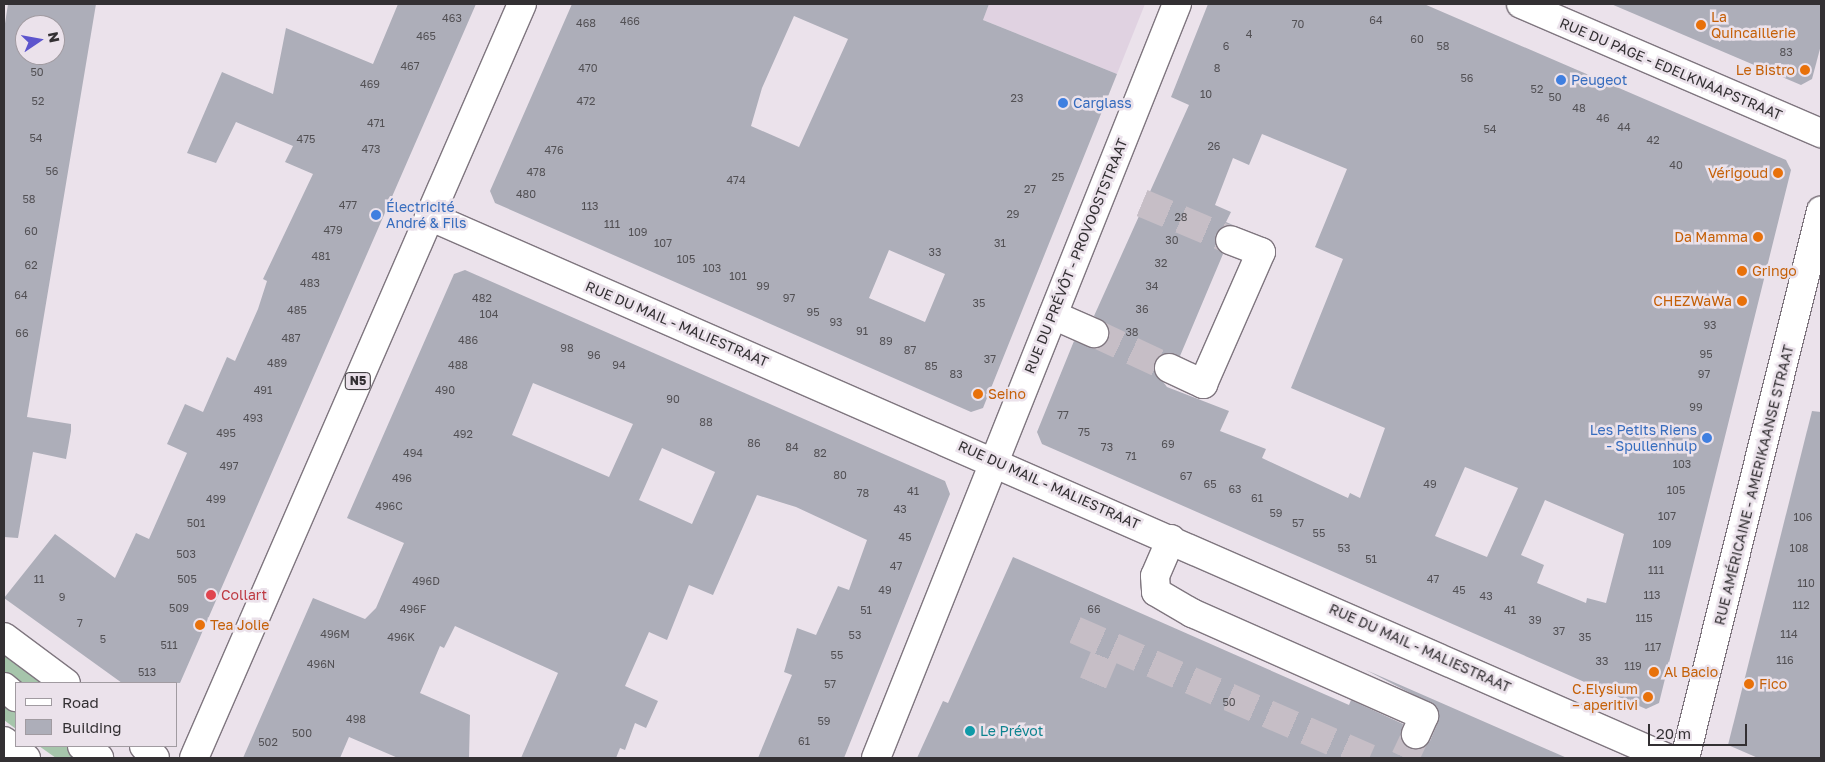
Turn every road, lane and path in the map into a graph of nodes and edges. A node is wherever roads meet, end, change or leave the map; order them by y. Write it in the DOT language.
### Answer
graph roads {
  1 [pos="522,4"];
  2 [pos="1177,4"];
  3 [pos="1520,4"];
  4 [pos="1821,134"];
  5 [pos="1821,211"];
  6 [pos="429,216"];
  7 [pos="1230,240"];
  8 [pos="1053,315"];
  9 [pos="1094,333"];
  10 [pos="1169,368"];
  11 [pos="994,461"];
  12 [pos="1171,539"];
  13 [pos="4,637"];
  14 [pos="65,682"];
  15 [pos="4,687"];
  16 [pos="15,695"];
  17 [pos="1416,734"];
  18 [pos="4,742"];
  19 [pos="83,747"];
  20 [pos="145,747"];
  21 [pos="26,758"];
  22 [pos="99,758"];
  23 [pos="155,758"];
  24 [pos="194,758"];
  25 [pos="876,758"];
  26 [pos="1667,758"];
  27 [pos="1685,758"];
  1 -- 6 [label="street, N5"];
  2 -- 8 [label="street, RUE DU PRÉVÔT - PROVOOSTSTRAAT"];
  3 -- 4 [label="street, RUE DU PAGE - EDELKNAAPSTRAAT"];
  5 -- 27 [label="street, RUE AMÉRICAINE - AMERIKAANSE STRAAT"];
  6 -- 11 [label="street, RUE DU MAIL - MALIESTRAAT"];
  6 -- 24 [label="street, N5"];
  7 -- 10 [label="street"];
  8 -- 9 [label="street"];
  8 -- 11 [label="street, RUE DU PRÉVÔT - PROVOOSTSTRAAT"];
  11 -- 12 [label="street, RUE DU MAIL - MALIESTRAAT"];
  11 -- 25 [label="street, RUE DU PRÉVÔT - PROVOOSTSTRAAT"];
  12 -- 17 [label="street"];
  12 -- 26 [label="street, RUE DU MAIL - MALIESTRAAT"];
  13 -- 14 [label="street"];
  15 -- 16 [label="street"];
  18 -- 21 [label="street"];
  19 -- 22 [label="street"];
  20 -- 23 [label="street"];
}
